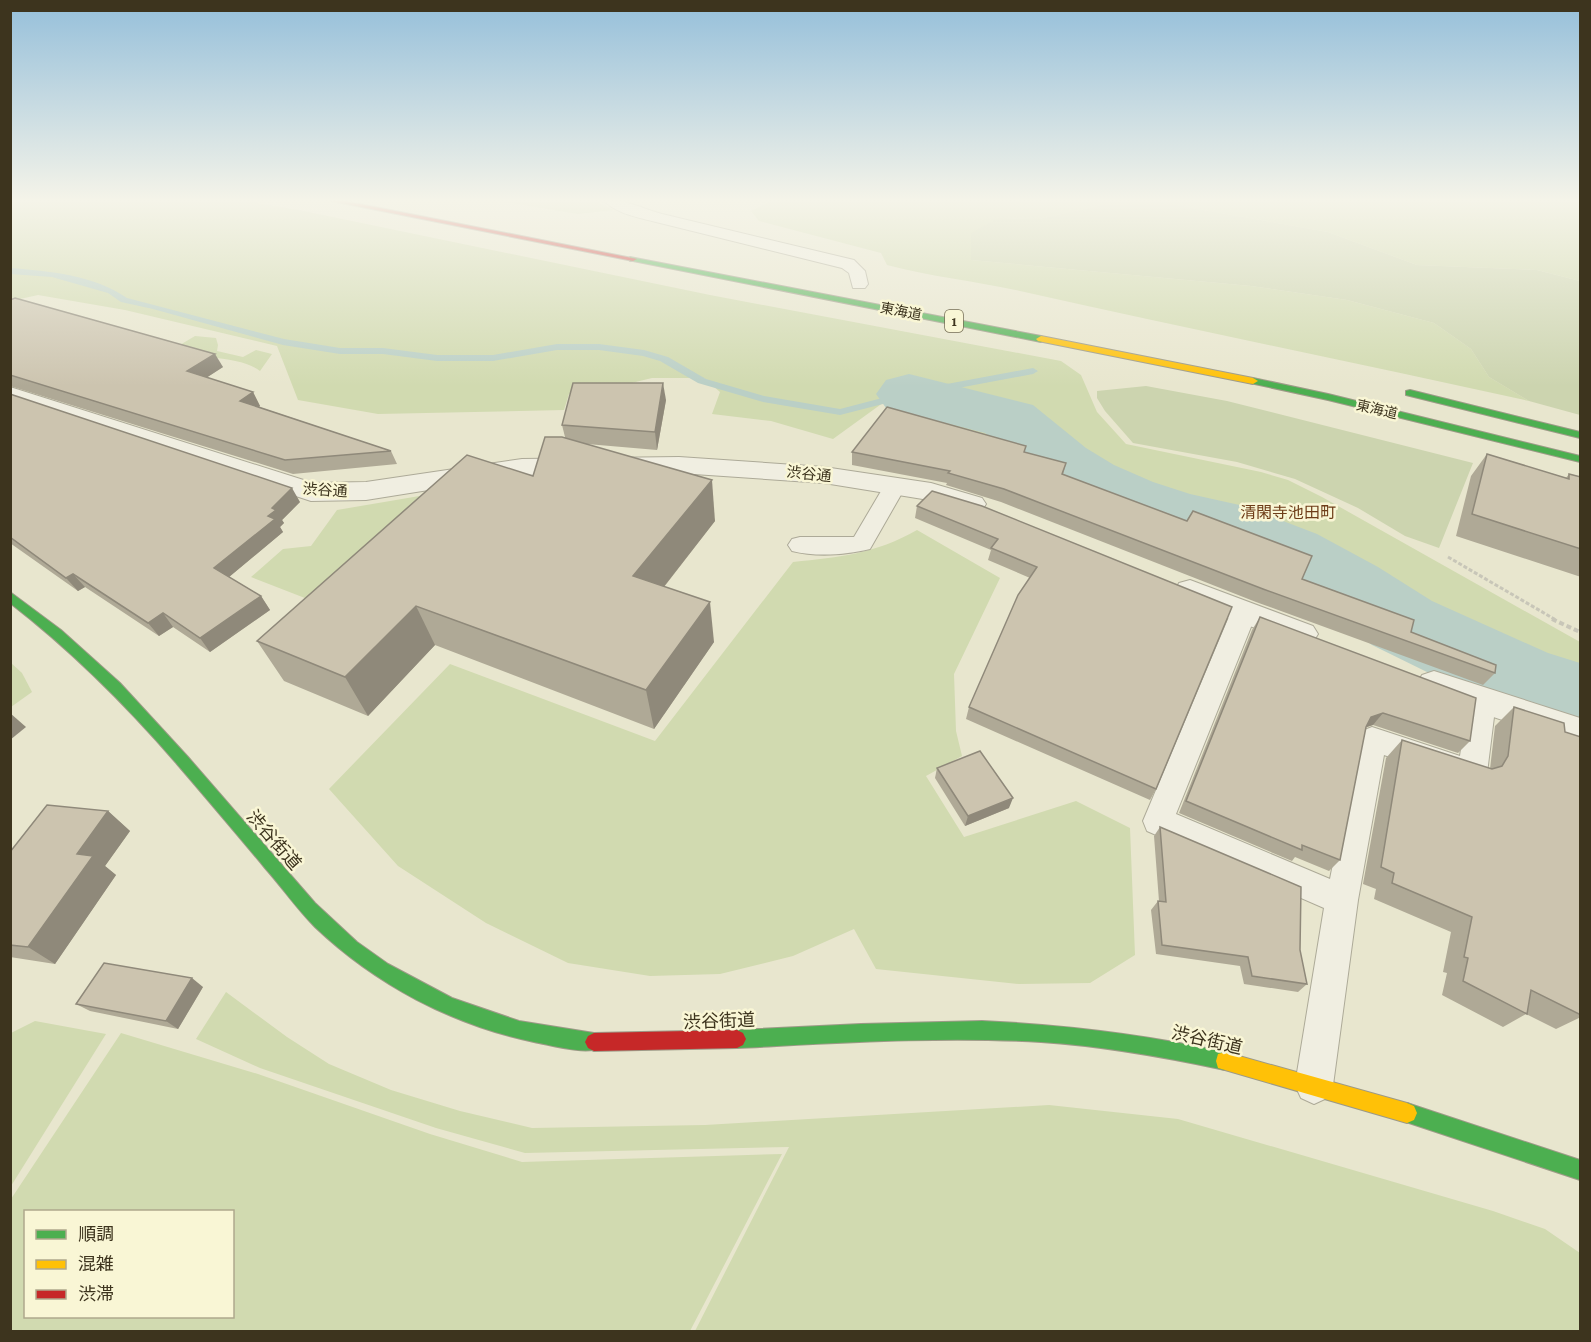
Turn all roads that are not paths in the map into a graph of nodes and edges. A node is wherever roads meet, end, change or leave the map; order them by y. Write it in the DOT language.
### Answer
graph roads {
  1 [pos="646,262"];
  2 [pos="838,262"];
  3 [pos="859,284"];
  4 [pos="1394,389"];
  5 [pos="10,394"];
  6 [pos="1581,435"];
  7 [pos="1581,459"];
  8 [pos="895,486"];
  9 [pos="1001,514"];
  10 [pos="800,545"];
  11 [pos="1166,581"];
  12 [pos="10,596"];
  13 [pos="1244,612"];
  14 [pos="1330,645"];
  15 [pos="1406,673"];
  16 [pos="1482,701"];
  17 [pos="1581,732"];
  18 [pos="1342,900"];
  19 [pos="1314,1085"];
  20 [pos="1581,1170"];
  1 -- 7 [label="main road, 東海道 / 1"];
  2 -- 3 [label="lane"];
  4 -- 6 [label="main road, 東海道"];
  5 -- 8 [label="street, 渋谷通"];
  8 -- 9 [label="street, 渋谷通"];
  8 -- 10 [label="lane"];
  11 -- 13 [label="street"];
  12 -- 19 [label="main road, 渋谷街道"];
  13 -- 14 [label="street"];
  13 -- 18 [label="lane"];
  15 -- 16 [label="street"];
  16 -- 17 [label="street"];
  16 -- 18 [label="lane"];
  18 -- 19 [label="lane"];
  19 -- 20 [label="main road, 渋谷街道"];
}
